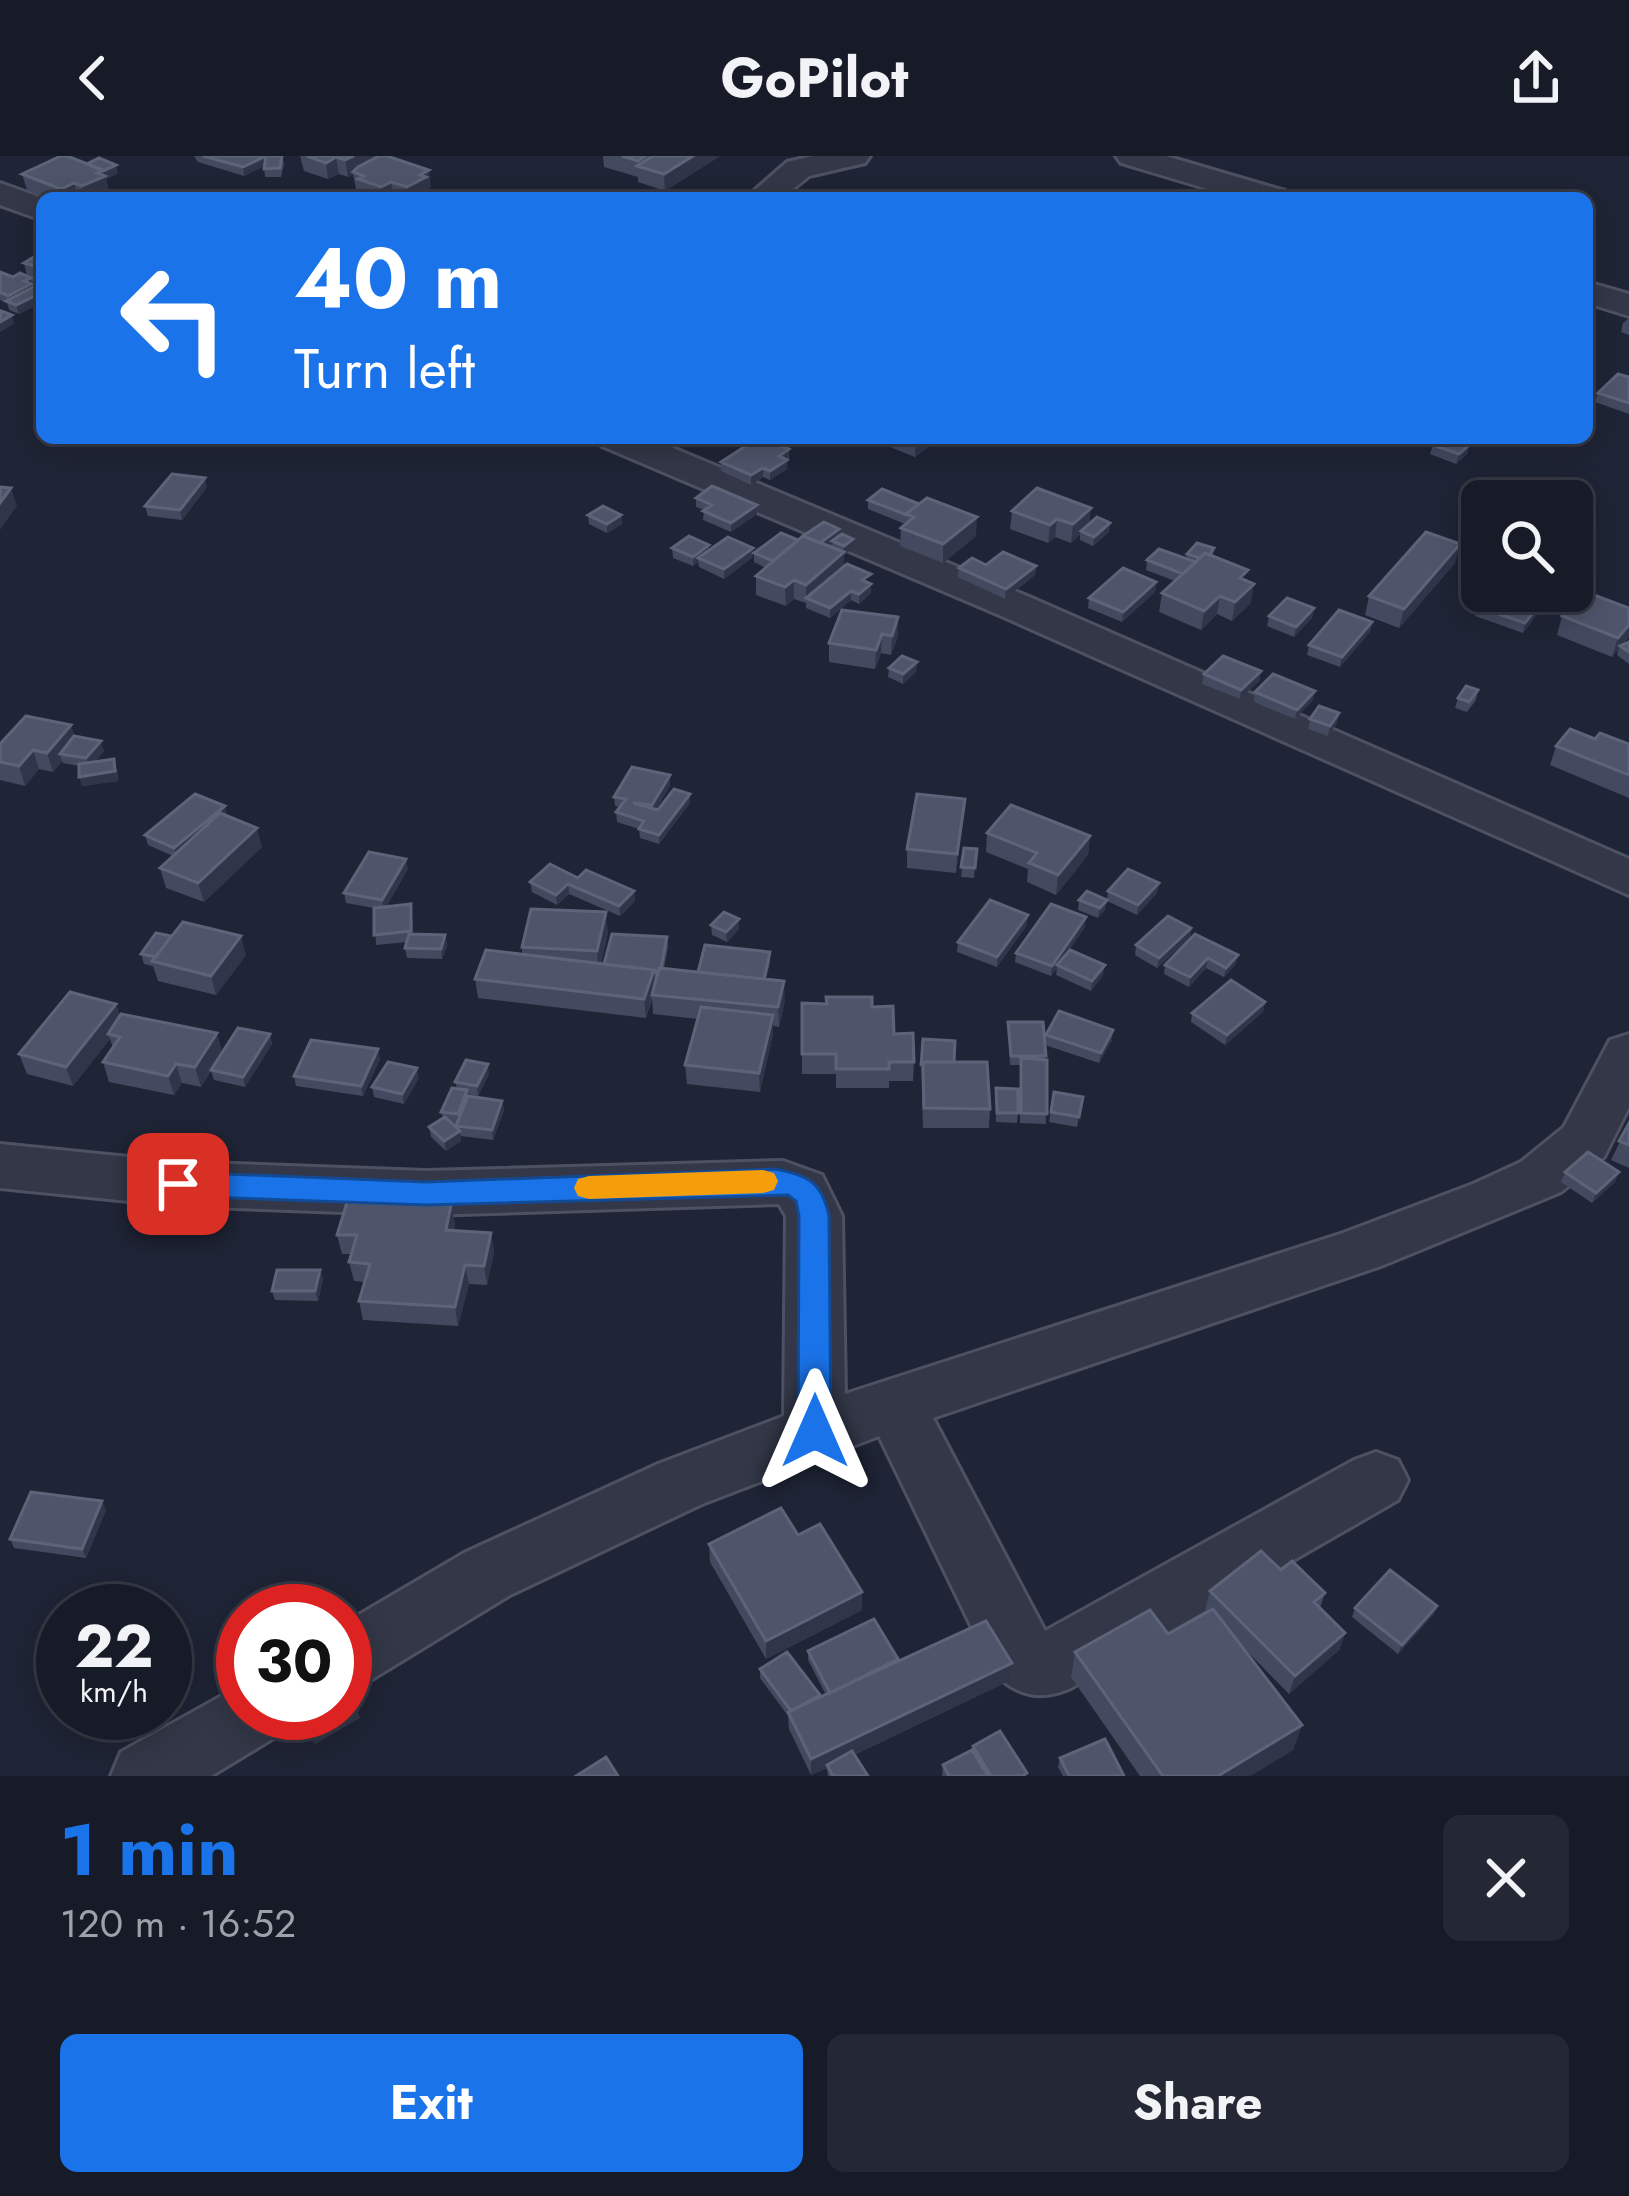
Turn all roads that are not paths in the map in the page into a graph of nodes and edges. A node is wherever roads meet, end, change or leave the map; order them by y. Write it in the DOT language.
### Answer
graph roads {
  1 [pos="854,156"];
  2 [pos="1132,156"];
  3 [pos="769,192"];
  4 [pos="1253,192"];
  5 [pos="0,194"];
  6 [pos="36,208"];
  7 [pos="1593,294"];
  8 [pos="1629,305"];
  9 [pos="630,444"];
  10 [pos="1629,878"];
  11 [pos="1629,1054"];
  12 [pos="0,1166"];
  13 [pos="896,1408"];
  14 [pos="815,1431"];
  15 [pos="1376,1480"];
  16 [pos="372,1643"];
  17 [pos="216,1735"];
  18 [pos="146,1776"];
  1 -- 3 [label="street"];
  2 -- 4 [label="street"];
  5 -- 6 [label="street"];
  7 -- 8 [label="street"];
  9 -- 10 [label="street"];
  11 -- 13 [label="street"];
  12 -- 14 [label="street"];
  13 -- 14 [label="street"];
  13 -- 15 [label="street"];
  14 -- 16 [label="street"];
  17 -- 18 [label="street"];
}
